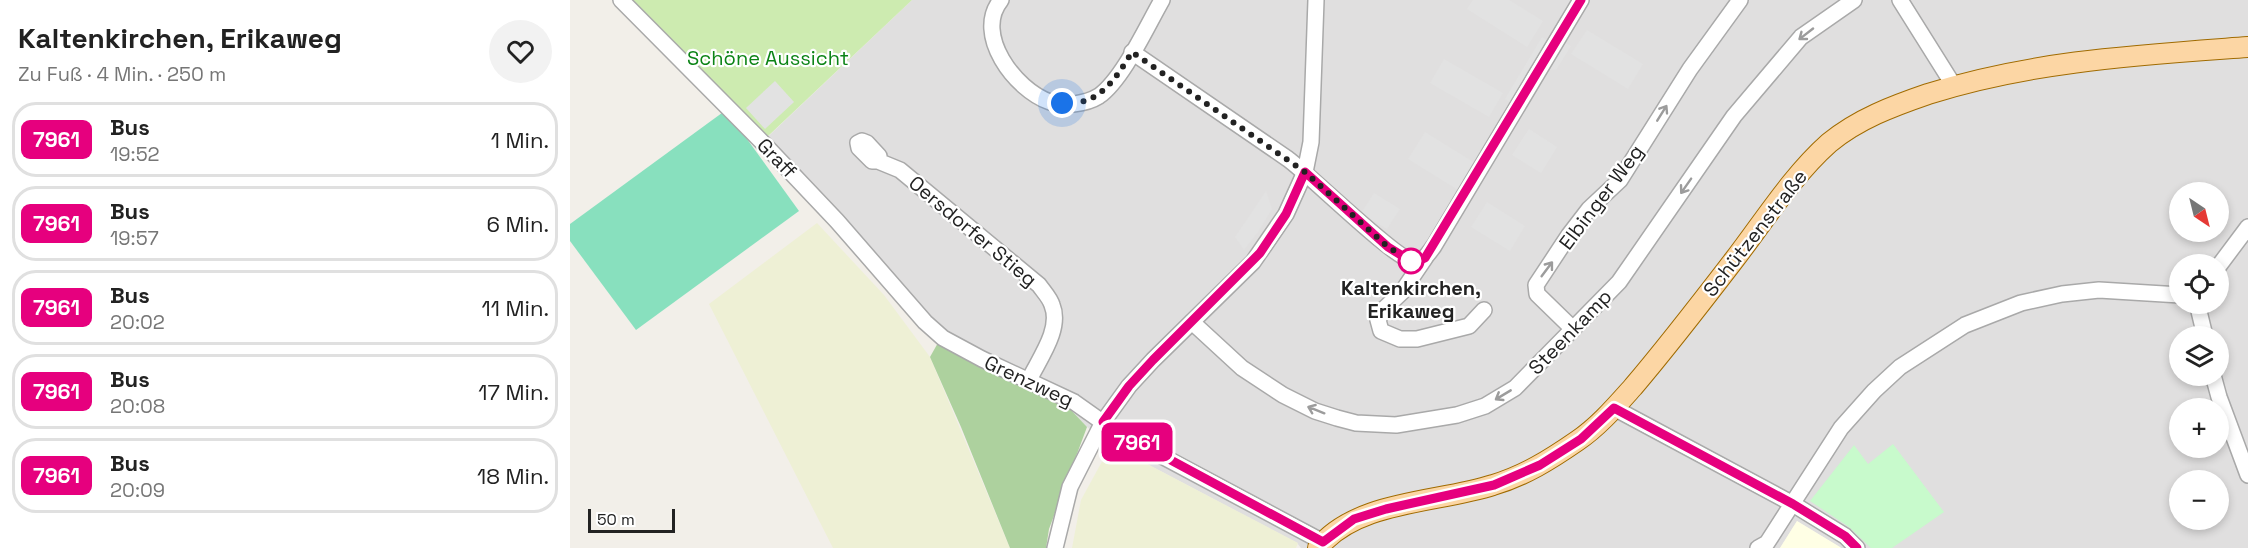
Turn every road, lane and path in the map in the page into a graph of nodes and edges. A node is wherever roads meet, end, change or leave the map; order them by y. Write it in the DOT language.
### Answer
graph roads {
  1 [pos="621,0"];
  2 [pos="1001,0"];
  3 [pos="1162,0"];
  4 [pos="1316,0"];
  5 [pos="1581,0"];
  6 [pos="1740,0"];
  7 [pos="1854,0"];
  8 [pos="1900,0"];
  9 [pos="2248,47"];
  10 [pos="1132,52"];
  11 [pos="1954,86"];
  12 [pos="878,161"];
  13 [pos="1305,172"];
  14 [pos="2248,227"];
  15 [pos="2228,254"];
  16 [pos="1425,258"];
  17 [pos="2169,294"];
  18 [pos="1484,310"];
  19 [pos="926,322"];
  20 [pos="1192,322"];
  21 [pos="1573,329"];
  22 [pos="1029,380"];
  23 [pos="2216,386"];
  24 [pos="1614,408"];
  25 [pos="1103,422"];
  26 [pos="2248,475"];
  27 [pos="1793,504"];
  28 [pos="1321,545"];
  29 [pos="1055,548"];
  30 [pos="1758,548"];
  31 [pos="1857,548"];
  1 -- 19 [label="street, Graff"];
  2 -- 10 [label="street"];
  3 -- 10 [label="street"];
  4 -- 13 [label="street"];
  5 -- 16 [label="street"];
  21 -- 6 [label="street, Elbinger Weg, one-way"];
  7 -- 21 [label="street, Steenkamp, one-way"];
  8 -- 11 [label="street"];
  9 -- 11 [label="main road, Schützenstraße"];
  10 -- 13 [label="street"];
  11 -- 24 [label="main road, Schützenstraße"];
  12 -- 22 [label="street, Oersdorfer Stieg"];
  13 -- 16 [label="street"];
  13 -- 20 [label="street"];
  14 -- 15 [label="street"];
  16 -- 18 [label="street"];
  17 -- 27 [label="street"];
  19 -- 22 [label="street, Grenzweg"];
  21 -- 20 [label="street, Steenkamp, one-way"];
  20 -- 25 [label="street"];
  22 -- 25 [label="street, Grenzweg"];
  23 -- 26 [label="street"];
  24 -- 27 [label="street"];
  24 -- 28 [label="main road, Schützenstraße"];
  25 -- 28 [label="street, Grenzweg"];
  25 -- 29 [label="street"];
  27 -- 30 [label="street"];
  27 -- 31 [label="street"];
}
